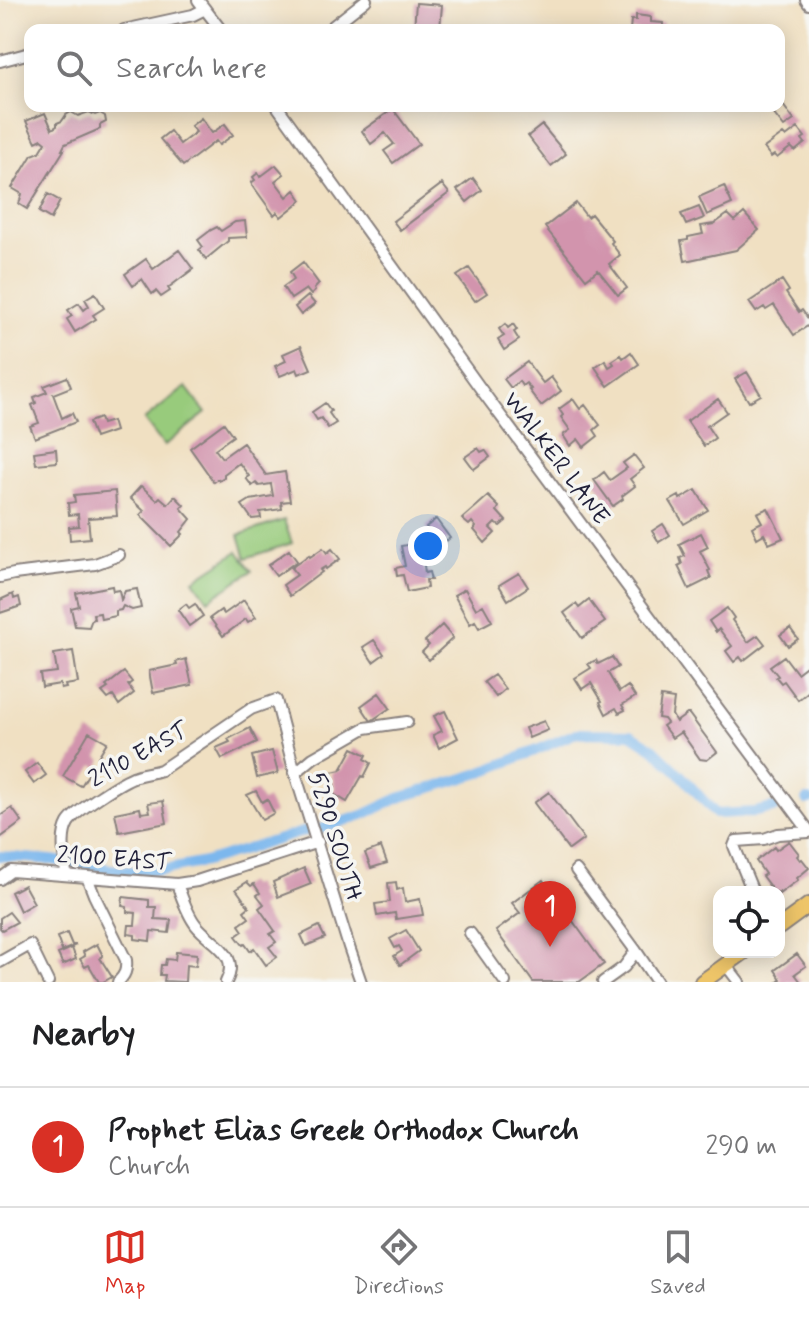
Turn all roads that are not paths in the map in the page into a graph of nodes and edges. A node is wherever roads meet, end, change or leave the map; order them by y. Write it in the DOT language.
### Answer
graph roads {
  1 [pos="366,0"];
  2 [pos="202,5"];
  3 [pos="152,24"];
  4 [pos="216,24"];
  5 [pos="336,24"];
  6 [pos="24,55"];
  7 [pos="0,61"];
  8 [pos="281,112"];
  9 [pos="119,555"];
  10 [pos="0,577"];
  11 [pos="276,700"];
  12 [pos="407,722"];
  13 [pos="295,773"];
  14 [pos="809,832"];
  15 [pos="314,833"];
  16 [pos="66,866"];
  17 [pos="576,870"];
  18 [pos="1,877"];
  19 [pos="87,877"];
  20 [pos="177,884"];
  21 [pos="751,886"];
  22 [pos="809,905"];
  23 [pos="785,923"];
  24 [pos="470,933"];
  25 [pos="636,951"];
  26 [pos="736,958"];
  27 [pos="0,962"];
  28 [pos="726,965"];
  29 [pos="48,982"];
  30 [pos="118,982"];
  31 [pos="226,982"];
  32 [pos="361,982"];
  33 [pos="505,982"];
  34 [pos="603,982"];
  35 [pos="657,982"];
  36 [pos="702,982"];
  37 [pos="739,982"];
  1 -- 5 [label="street"];
  2 -- 3 [label="street"];
  2 -- 4 [label="street"];
  6 -- 7 [label="street"];
  8 -- 14 [label="street, WALKER LANE"];
  9 -- 10 [label="street"];
  11 -- 13 [label="street, 5290 SOUTH"];
  11 -- 16 [label="street, 2110 EAST"];
  12 -- 13 [label="street"];
  13 -- 15 [label="street, 5290 SOUTH"];
  14 -- 21 [label="street"];
  15 -- 20 [label="street, 2100 EAST"];
  15 -- 32 [label="street, 5290 SOUTH"];
  16 -- 18 [label="street, 2100 EAST"];
  16 -- 19 [label="street, 2100 EAST"];
  17 -- 25 [label="street"];
  19 -- 20 [label="street, 2100 EAST"];
  19 -- 30 [label="street"];
  20 -- 31 [label="street"];
  22 -- 23 [label="main road"];
  24 -- 33 [label="street"];
  25 -- 34 [label="street"];
  25 -- 35 [label="street"];
  26 -- 28 [label="main road"];
  27 -- 29 [label="street"];
  28 -- 36 [label="main road"];
  28 -- 37 [label="street"];
}
